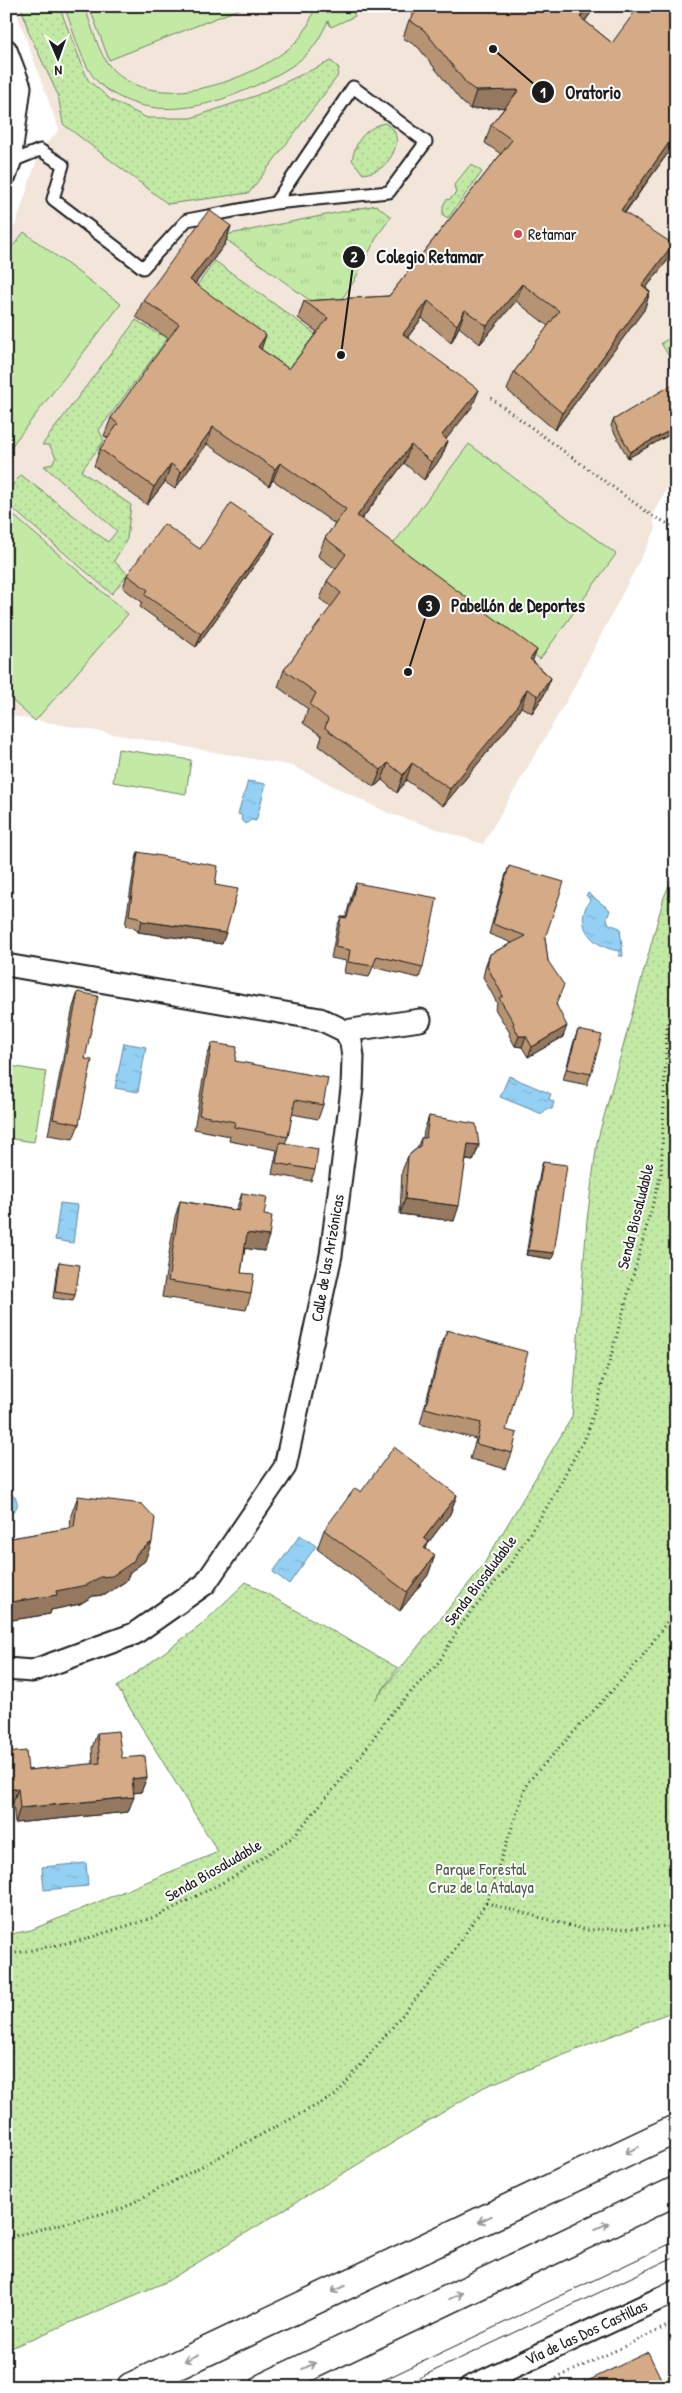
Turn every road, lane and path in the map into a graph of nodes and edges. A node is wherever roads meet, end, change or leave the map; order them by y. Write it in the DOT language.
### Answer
graph roads {
  1 [pos="6,50"];
  2 [pos="8,168"];
  3 [pos="275,203"];
  4 [pos="491,398"];
  5 [pos="676,528"];
  6 [pos="6,965"];
  7 [pos="676,994"];
  8 [pos="420,1020"];
  9 [pos="345,1031"];
  10 [pos="676,1609"];
  11 [pos="6,1669"];
  12 [pos="486,1903"];
  13 [pos="676,1926"];
  14 [pos="6,1955"];
  15 [pos="676,2129"];
  16 [pos="676,2191"];
  17 [pos="6,2238"];
  18 [pos="676,2291"];
  19 [pos="676,2322"];
  20 [pos="131,2387"];
  21 [pos="265,2387"];
  22 [pos="470,2387"];
  23 [pos="538,2387"];
  1 -- 2 [label="street"];
  2 -- 3 [label="lane"];
  3 -- 3 [label="lane"];
  4 -- 5 [label="path"];
  6 -- 9 [label="street"];
  7 -- 14 [label="path, Senda Biosaludable"];
  8 -- 9 [label="street"];
  9 -- 11 [label="street, Calle de las Arizónicas"];
  10 -- 12 [label="path"];
  12 -- 13 [label="path"];
  12 -- 17 [label="path"];
  15 -- 20 [label="highway, one-way"];
  21 -- 16 [label="highway, one-way"];
  18 -- 22 [label="street, Vía de las Dos Castillas"];
  19 -- 23 [label="path"];
}
